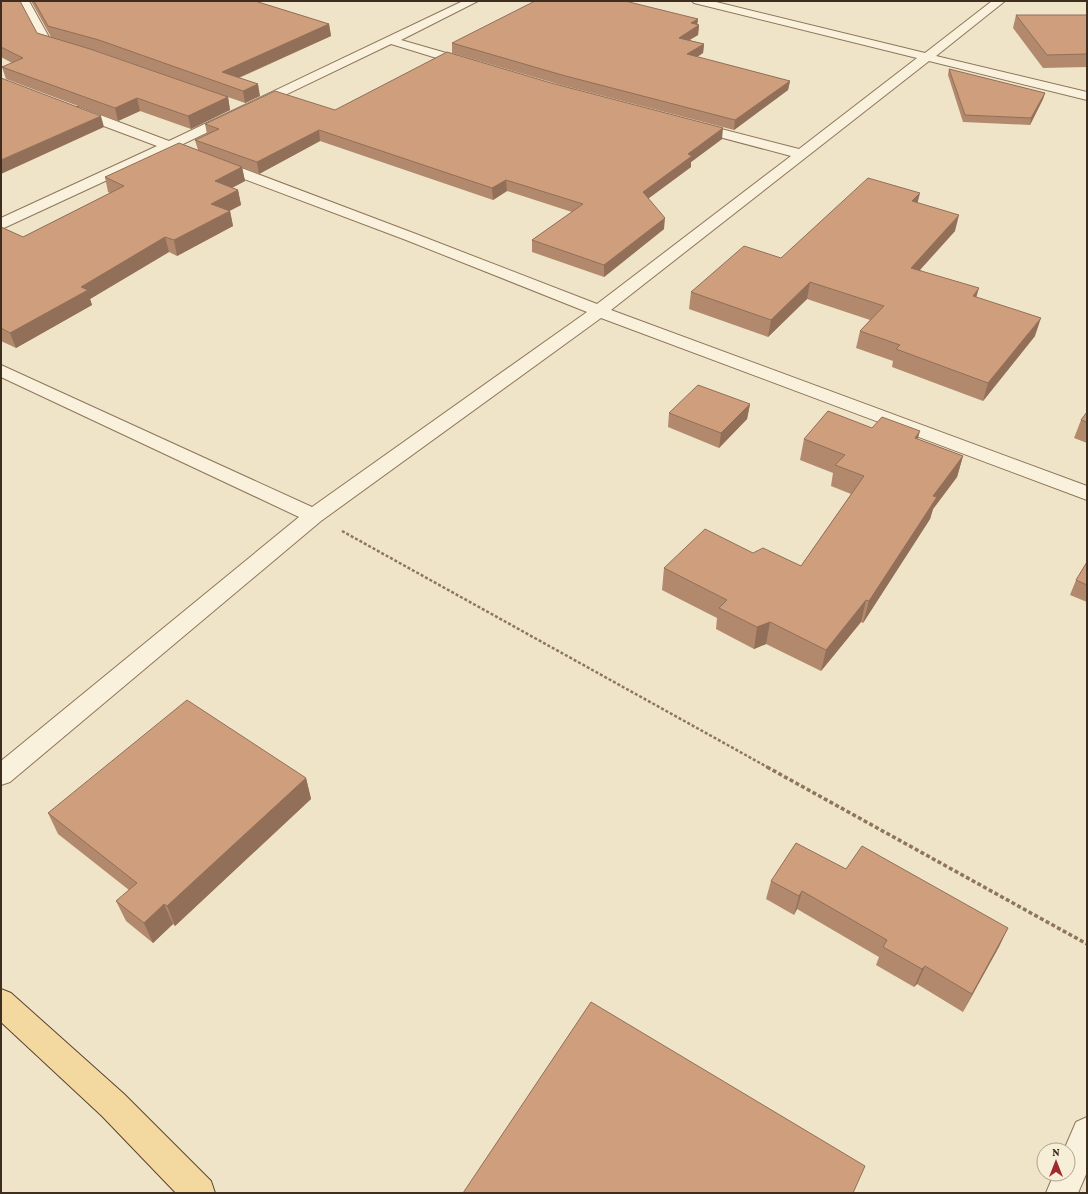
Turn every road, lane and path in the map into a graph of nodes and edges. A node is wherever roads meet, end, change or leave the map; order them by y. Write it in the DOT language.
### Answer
graph roads {
  1 [pos="23,1"];
  2 [pos="472,1"];
  3 [pos="698,1"];
  4 [pos="999,1"];
  5 [pos="389,40"];
  6 [pos="75,51"];
  7 [pos="926,57"];
  8 [pos="480,67"];
  9 [pos="1087,96"];
  10 [pos="59,104"];
  11 [pos="231,104"];
  12 [pos="245,109"];
  13 [pos="678,121"];
  14 [pos="167,145"];
  15 [pos="801,154"];
  16 [pos="1,224"];
  17 [pos="599,311"];
  18 [pos="1,370"];
  19 [pos="1087,493"];
  20 [pos="314,516"];
  21 [pos="1,775"];
  22 [pos="1087,944"];
  23 [pos="1,1003"];
  24 [pos="1087,1133"];
  25 [pos="199,1193"];
  26 [pos="1062,1193"];
  1 -- 6 [label="street"];
  2 -- 5 [label="street"];
  3 -- 7 [label="street"];
  4 -- 7 [label="street"];
  5 -- 8 [label="street"];
  5 -- 12 [label="street"];
  7 -- 9 [label="street"];
  7 -- 15 [label="street"];
  10 -- 14 [label="street"];
  11 -- 12 [label="street"];
  12 -- 14 [label="street"];
  13 -- 15 [label="street"];
  14 -- 16 [label="street"];
  14 -- 17 [label="street"];
  15 -- 17 [label="street"];
  17 -- 19 [label="street"];
  17 -- 20 [label="street"];
  18 -- 20 [label="street"];
  20 -- 21 [label="street"];
  20 -- 22 [label="path"];
  23 -- 25 [label="main road"];
  24 -- 26 [label="street"];
}
